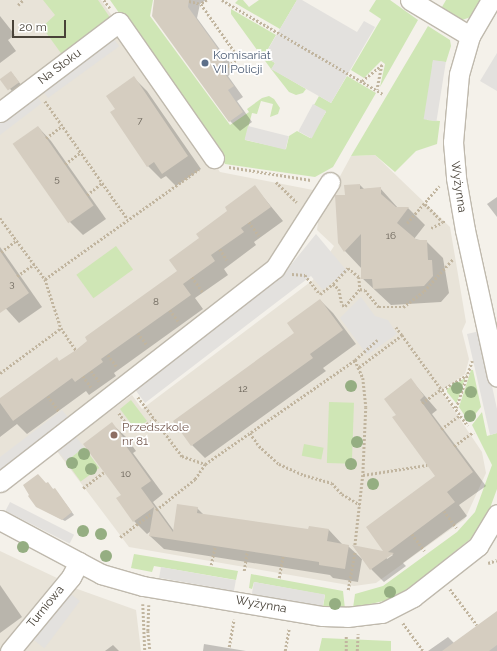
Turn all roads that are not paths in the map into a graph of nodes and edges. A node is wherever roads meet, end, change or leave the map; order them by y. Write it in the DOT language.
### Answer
graph roads {
  1 [pos="410,0"];
  2 [pos="491,0"];
  3 [pos="470,36"];
  4 [pos="0,112"];
  5 [pos="210,161"];
  6 [pos="322,181"];
  7 [pos="497,377"];
  8 [pos="0,482"];
  9 [pos="497,514"];
  10 [pos="0,520"];
  11 [pos="79,562"];
  12 [pos="10,651"];
  1 -- 3 [label="street"];
  2 -- 3 [label="street, Wyżynna"];
  3 -- 7 [label="street, Wyżynna"];
  4 -- 5 [label="street, Na Stoku"];
  6 -- 8 [label="street"];
  9 -- 11 [label="street, Wyżynna"];
  10 -- 11 [label="street, Wyżynna"];
  11 -- 12 [label="street, Turniowa"];
}
